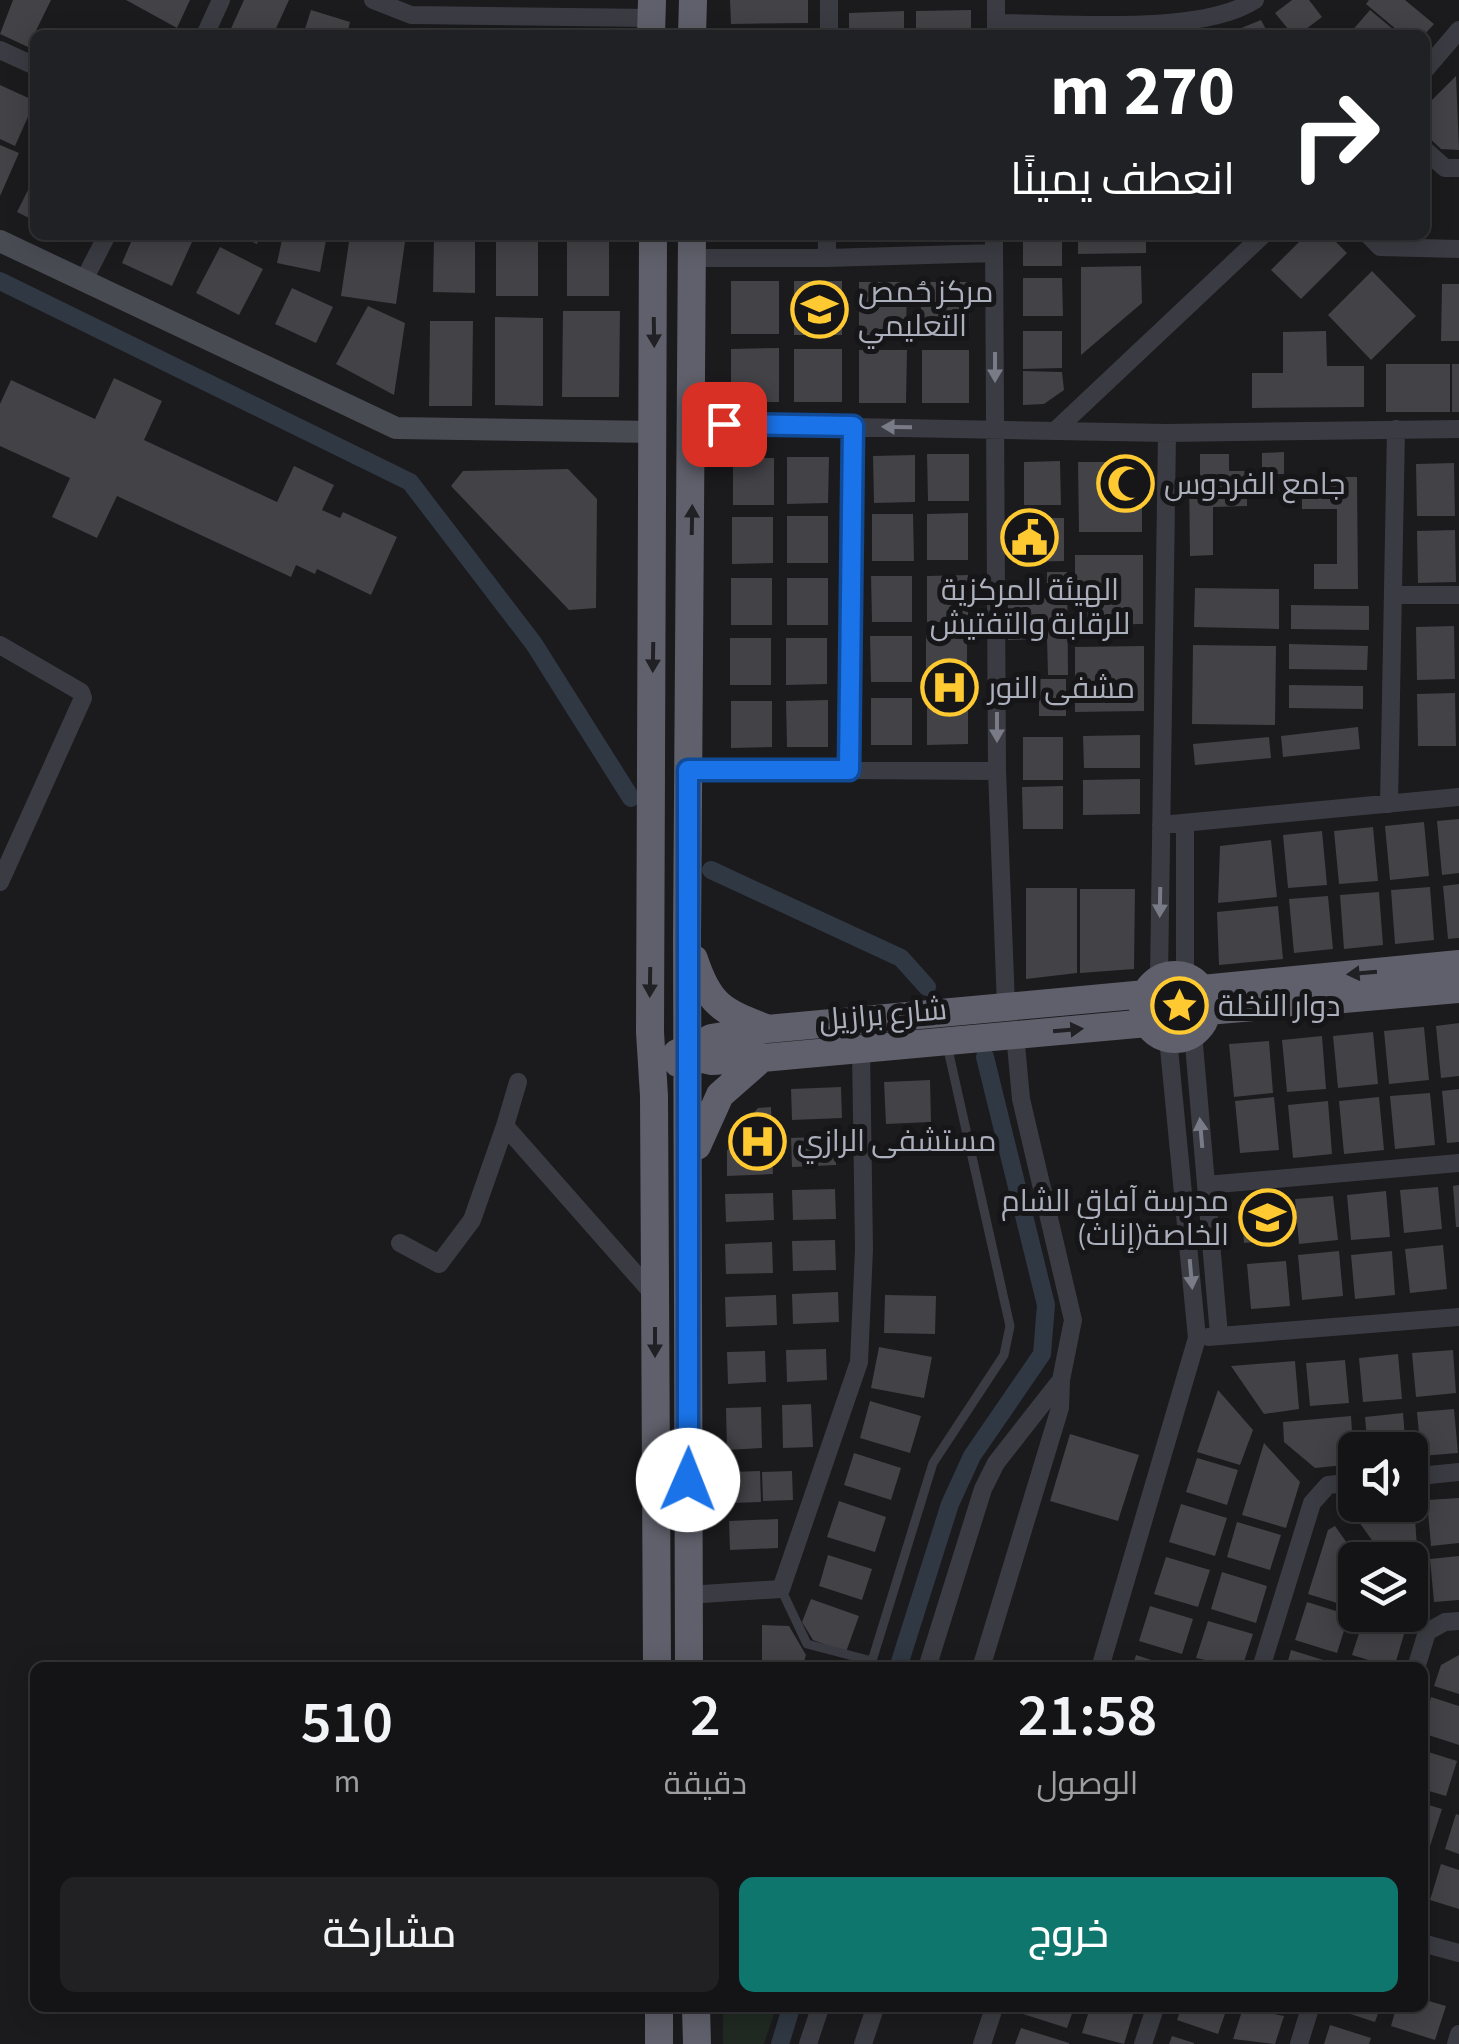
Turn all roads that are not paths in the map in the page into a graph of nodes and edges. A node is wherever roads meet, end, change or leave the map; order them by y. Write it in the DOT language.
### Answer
graph roads {
  1 [pos="221,0"];
  2 [pos="373,0"];
  3 [pos="692,0"];
  4 [pos="829,0"];
  5 [pos="996,0"];
  6 [pos="1256,0"];
  7 [pos="651,18"];
  8 [pos="996,29"];
  9 [pos="206,30"];
  10 [pos="692,30"];
  11 [pos="829,30"];
  12 [pos="1459,30"];
  13 [pos="0,50"];
  14 [pos="30,64"];
  15 [pos="1430,64"];
  16 [pos="1430,154"];
  17 [pos="1459,168"];
  18 [pos="104,240"];
  19 [pos="653,240"];
  20 [pos="827,240"];
  21 [pos="1258,240"];
  22 [pos="1373,240"];
  23 [pos="0,241"];
  24 [pos="994,244"];
  25 [pos="692,247"];
  26 [pos="1459,249"];
  27 [pos="827,258"];
  28 [pos="84,280"];
  29 [pos="692,424"];
  30 [pos="853,426"];
  31 [pos="1058,428"];
  32 [pos="995,429"];
  33 [pos="1396,429"];
  34 [pos="1459,429"];
  35 [pos="655,432"];
  36 [pos="1166,432"];
  37 [pos="1459,595"];
  38 [pos="1393,596"];
  39 [pos="0,645"];
  40 [pos="688,770"];
  41 [pos="849,770"];
  42 [pos="997,771"];
  43 [pos="1459,797"];
  44 [pos="1389,804"];
  45 [pos="1185,822"];
  46 [pos="1161,825"];
  47 [pos="0,882"];
  48 [pos="686,937"];
  49 [pos="1459,964"];
  50 [pos="1459,990"];
  51 [pos="1176,1005"];
  52 [pos="1006,1006"];
  53 [pos="767,1029"];
  54 [pos="650,1032"];
  55 [pos="1014,1034"];
  56 [pos="946,1042"];
  57 [pos="861,1050"];
  58 [pos="688,1056"];
  59 [pos="762,1058"];
  60 [pos="518,1082"];
  61 [pos="654,1096"];
  62 [pos="505,1126"];
  63 [pos="1459,1162"];
  64 [pos="690,1172"];
  65 [pos="1206,1185"];
  66 [pos="400,1243"];
  67 [pos="655,1296"];
  68 [pos="1459,1317"];
  69 [pos="1219,1335"];
  70 [pos="1197,1338"];
  71 [pos="1060,1380"];
  72 [pos="1459,1472"];
  73 [pos="1428,1475"];
  74 [pos="1338,1484"];
  75 [pos="781,1589"];
  76 [pos="687,1595"];
  77 [pos="1459,1622"];
  78 [pos="657,1662"];
  79 [pos="689,1662"];
  80 [pos="929,1662"];
  81 [pos="983,1662"];
  82 [pos="1102,1662"];
  83 [pos="1263,1662"];
  84 [pos="1418,1662"];
  85 [pos="1428,1945"];
  86 [pos="1459,1954"];
  87 [pos="659,2012"];
  88 [pos="696,2012"];
  89 [pos="819,2012"];
  90 [pos="874,2012"];
  91 [pos="993,2012"];
  92 [pos="1154,2012"];
  93 [pos="1309,2012"];
  94 [pos="1459,2034"];
  95 [pos="660,2044"];
  96 [pos="697,2044"];
  97 [pos="808,2044"];
  98 [pos="863,2044"];
  99 [pos="982,2044"];
  100 [pos="1143,2044"];
  101 [pos="1299,2044"];
  102 [pos="1456,2044"];
  1 -- 9 [label="street"];
  2 -- 7 [label="street"];
  3 -- 10 [label="highway"];
  4 -- 11 [label="street"];
  5 -- 8 [label="street"];
  6 -- 8 [label="street"];
  12 -- 15 [label="street"];
  13 -- 14 [label="street"];
  16 -- 17 [label="street"];
  18 -- 28 [label="street"];
  19 -- 35 [label="highway, one-way"];
  20 -- 27 [label="street"];
  21 -- 31 [label="street"];
  22 -- 26 [label="street"];
  23 -- 28 [label="main road"];
  24 -- 27 [label="street"];
  24 -- 32 [label="street, one-way"];
  25 -- 27 [label="street"];
  25 -- 29 [label="highway"];
  28 -- 35 [label="main road"];
  29 -- 30 [label="street"];
  40 -- 29 [label="highway, one-way"];
  32 -- 30 [label="street, one-way"];
  30 -- 41 [label="street"];
  31 -- 32 [label="street"];
  31 -- 36 [label="street"];
  32 -- 42 [label="street, one-way"];
  33 -- 34 [label="street"];
  33 -- 36 [label="street"];
  33 -- 38 [label="street"];
  35 -- 54 [label="highway, one-way"];
  36 -- 46 [label="street"];
  37 -- 38 [label="street"];
  38 -- 44 [label="street"];
  39 -- 47 [label="street"];
  40 -- 41 [label="street"];
  40 -- 48 [label="highway"];
  41 -- 42 [label="street"];
  42 -- 52 [label="street"];
  43 -- 44 [label="street"];
  44 -- 45 [label="street"];
  45 -- 46 [label="street"];
  45 -- 51 [label="street"];
  46 -- 51 [label="street, one-way"];
  48 -- 53 [label="highway"];
  48 -- 58 [label="highway"];
  49 -- 51 [label="highway, شارع برازيل, one-way"];
  50 -- 51 [label="highway, شارع برازيل"];
  51 -- 52 [label="highway, شارع برازيل"];
  55 -- 51 [label="highway, شارع برازيل, one-way"];
  65 -- 51 [label="street, one-way"];
  51 -- 70 [label="street, one-way"];
  52 -- 53 [label="highway, شارع برازيل"];
  53 -- 58 [label="highway, شارع برازيل"];
  54 -- 58 [label="highway"];
  54 -- 61 [label="highway"];
  55 -- 56 [label="highway, شارع برازيل"];
  55 -- 71 [label="street"];
  56 -- 57 [label="highway, شارع برازيل"];
  56 -- 75 [label="lane"];
  57 -- 59 [label="highway, شارع برازيل"];
  57 -- 75 [label="street"];
  58 -- 59 [label="highway, شارع برازيل"];
  58 -- 61 [label="highway"];
  58 -- 64 [label="highway"];
  59 -- 64 [label="highway"];
  60 -- 62 [label="street"];
  61 -- 67 [label="highway"];
  62 -- 66 [label="street"];
  62 -- 67 [label="street"];
  63 -- 65 [label="street"];
  64 -- 76 [label="highway"];
  65 -- 69 [label="street"];
  67 -- 78 [label="highway, one-way"];
  68 -- 69 [label="street"];
  69 -- 70 [label="street"];
  70 -- 82 [label="street"];
  71 -- 80 [label="street"];
  71 -- 81 [label="street"];
  72 -- 73 [label="street"];
  74 -- 83 [label="street"];
  75 -- 76 [label="street"];
  76 -- 79 [label="highway"];
  77 -- 84 [label="street"];
  85 -- 86 [label="street"];
  87 -- 95 [label="highway"];
  88 -- 96 [label="highway"];
  89 -- 97 [label="street"];
  90 -- 98 [label="street"];
  91 -- 99 [label="street"];
  92 -- 100 [label="street"];
  93 -- 101 [label="street"];
  94 -- 102 [label="street"];
}
